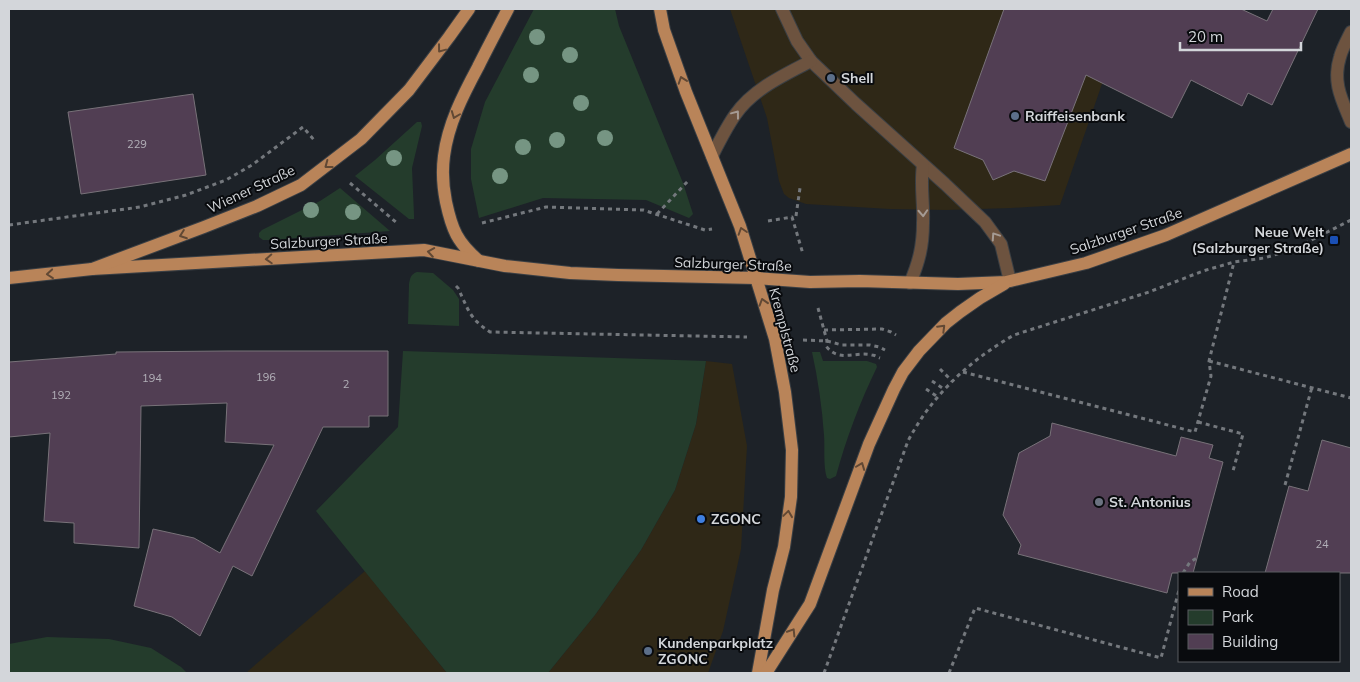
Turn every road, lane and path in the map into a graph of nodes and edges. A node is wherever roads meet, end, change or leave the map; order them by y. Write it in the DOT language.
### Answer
graph roads {
  1 [pos="469,9"];
  2 [pos="508,9"];
  3 [pos="660,9"];
  4 [pos="782,9"];
  5 [pos="1351,32"];
  6 [pos="811,61"];
  7 [pos="1351,122"];
  8 [pos="303,127"];
  9 [pos="1351,154"];
  10 [pos="712,156"];
  11 [pos="923,165"];
  12 [pos="688,181"];
  13 [pos="800,188"];
  14 [pos="657,214"];
  15 [pos="1351,220"];
  16 [pos="450,224"];
  17 [pos="9,225"];
  18 [pos="740,226"];
  19 [pos="479,260"];
  20 [pos="1234,262"];
  21 [pos="92,269"];
  22 [pos="9,278"];
  23 [pos="756,278"];
  24 [pos="1008,282"];
  25 [pos="910,283"];
  26 [pos="824,330"];
  27 [pos="490,332"];
  28 [pos="775,339"];
  29 [pos="1208,361"];
  30 [pos="962,372"];
  31 [pos="1312,387"];
  32 [pos="1351,398"];
  33 [pos="1198,422"];
  34 [pos="1234,471"];
  35 [pos="1285,485"];
  36 [pos="1197,558"];
  37 [pos="1184,572"];
  38 [pos="1178,594"];
  39 [pos="758,673"];
  40 [pos="766,673"];
  41 [pos="824,673"];
  42 [pos="949,673"];
  1 -- 21 [label="main road, Wiener Straße, one-way"];
  2 -- 16 [label="main road, one-way"];
  10 -- 3 [label="main road, Kremplstraße, one-way"];
  4 -- 6 [label="street"];
  5 -- 7 [label="street"];
  10 -- 6 [label="street, one-way"];
  6 -- 11 [label="street"];
  8 -- 17 [label="path"];
  9 -- 24 [label="main road, Salzburger Straße"];
  10 -- 18 [label="main road, Kremplstraße"];
  24 -- 11 [label="street, one-way"];
  11 -- 25 [label="street, one-way"];
  12 -- 14 [label="path"];
  13 -- 18 [label="path"];
  14 -- 16 [label="path"];
  14 -- 18 [label="path"];
  15 -- 20 [label="path"];
  16 -- 19 [label="main road"];
  23 -- 18 [label="main road, Kremplstraße, one-way"];
  19 -- 21 [label="main road, Salzburger Straße, one-way"];
  19 -- 23 [label="main road, Salzburger Straße"];
  20 -- 29 [label="path"];
  20 -- 30 [label="path"];
  21 -- 22 [label="main road, Wiener Straße, one-way"];
  23 -- 25 [label="main road, Salzburger Straße"];
  28 -- 23 [label="main road, Kremplstraße, one-way"];
  24 -- 25 [label="main road, Salzburger Straße"];
  40 -- 24 [label="main road, one-way"];
  26 -- 28 [label="path"];
  27 -- 28 [label="path"];
  39 -- 28 [label="main road, Kremplstraße, one-way"];
  29 -- 31 [label="path"];
  29 -- 33 [label="path"];
  30 -- 33 [label="path"];
  30 -- 41 [label="path"];
  31 -- 32 [label="path"];
  31 -- 35 [label="path"];
  33 -- 34 [label="path"];
  36 -- 37 [label="path"];
  38 -- 42 [label="path"];
}
